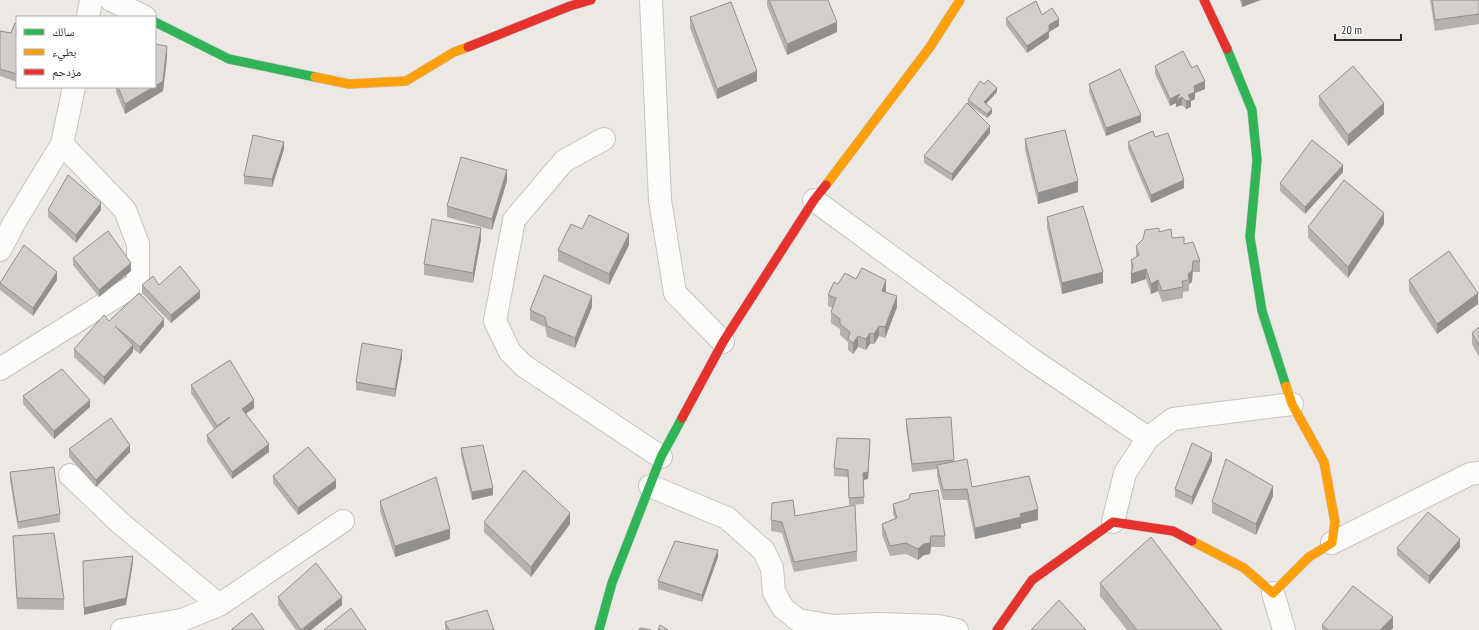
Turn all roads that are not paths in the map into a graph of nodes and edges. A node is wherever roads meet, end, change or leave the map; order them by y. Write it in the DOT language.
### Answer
graph roads {
  1 [pos="91,0"];
  2 [pos="111,0"];
  3 [pos="591,0"];
  4 [pos="651,0"];
  5 [pos="960,0"];
  6 [pos="1204,0"];
  7 [pos="88,16"];
  8 [pos="143,16"];
  9 [pos="156,22"];
  10 [pos="74,88"];
  11 [pos="604,139"];
  12 [pos="62,144"];
  13 [pos="814,200"];
  14 [pos="0,250"];
  15 [pos="723,342"];
  16 [pos="0,369"];
  17 [pos="1292,404"];
  18 [pos="1148,438"];
  19 [pos="661,457"];
  20 [pos="1479,473"];
  21 [pos="70,475"];
  22 [pos="650,486"];
  23 [pos="343,521"];
  24 [pos="1113,522"];
  25 [pos="1332,543"];
  26 [pos="1273,593"];
  27 [pos="219,605"];
  28 [pos="122,630"];
  29 [pos="600,630"];
  30 [pos="957,630"];
  31 [pos="997,630"];
  32 [pos="1284,630"];
  1 -- 7 [label="street"];
  2 -- 8 [label="street"];
  3 -- 9 [label="street"];
  4 -- 15 [label="street"];
  5 -- 13 [label="street"];
  6 -- 17 [label="street"];
  10 -- 12 [label="street"];
  11 -- 19 [label="street"];
  12 -- 14 [label="street"];
  12 -- 16 [label="street"];
  13 -- 15 [label="street"];
  13 -- 18 [label="street"];
  15 -- 19 [label="street"];
  17 -- 18 [label="street"];
  17 -- 25 [label="street"];
  18 -- 24 [label="street"];
  19 -- 22 [label="street"];
  20 -- 25 [label="street"];
  21 -- 27 [label="street"];
  22 -- 29 [label="street"];
  22 -- 30 [label="street"];
  23 -- 27 [label="street"];
  24 -- 26 [label="street"];
  24 -- 31 [label="street"];
  25 -- 26 [label="street"];
  26 -- 32 [label="street"];
  27 -- 28 [label="street"];
}
